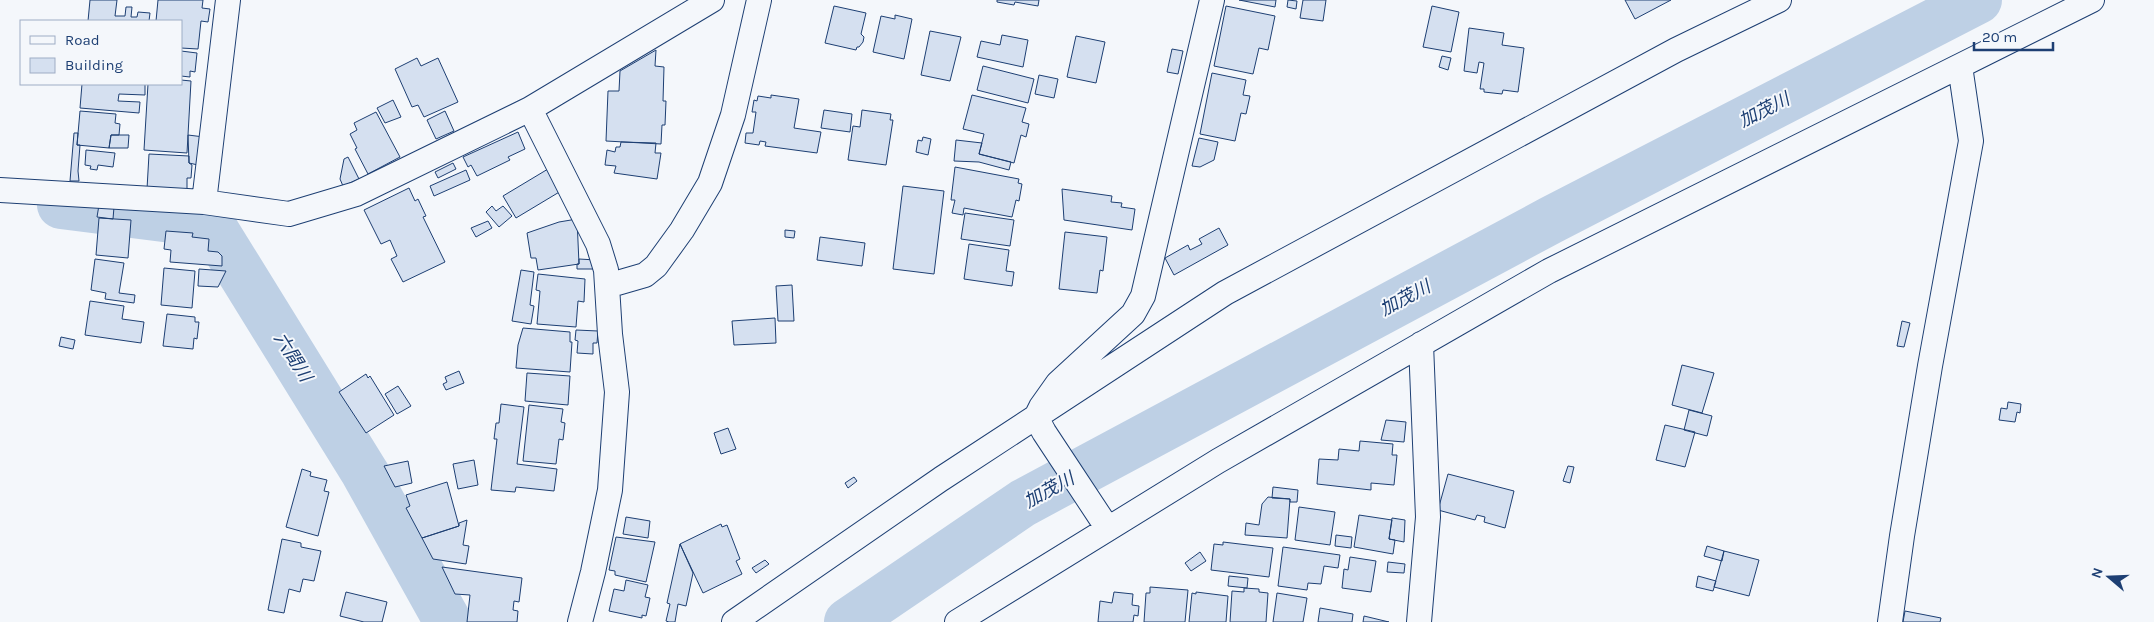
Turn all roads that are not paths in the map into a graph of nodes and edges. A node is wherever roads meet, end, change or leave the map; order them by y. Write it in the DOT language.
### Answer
graph roads {
  1 [pos="228,0"];
  2 [pos="712,0"];
  3 [pos="759,0"];
  4 [pos="1212,0"];
  5 [pos="1779,0"];
  6 [pos="2092,0"];
  7 [pos="1960,66"];
  8 [pos="530,109"];
  9 [pos="0,190"];
  10 [pos="204,202"];
  11 [pos="607,286"];
  12 [pos="1421,344"];
  13 [pos="1036,417"];
  14 [pos="1108,529"];
  15 [pos="580,622"];
  16 [pos="734,622"];
  17 [pos="957,622"];
  18 [pos="1419,622"];
  19 [pos="1890,622"];
  1 -- 10 [label="street"];
  2 -- 8 [label="street"];
  3 -- 11 [label="street"];
  4 -- 13 [label="street"];
  5 -- 13 [label="street"];
  6 -- 7 [label="street"];
  7 -- 12 [label="street"];
  7 -- 19 [label="street"];
  8 -- 10 [label="street"];
  8 -- 11 [label="street"];
  9 -- 10 [label="street"];
  11 -- 15 [label="street"];
  12 -- 14 [label="street"];
  12 -- 18 [label="street"];
  13 -- 14 [label="street"];
  13 -- 16 [label="street"];
  14 -- 17 [label="street"];
}
